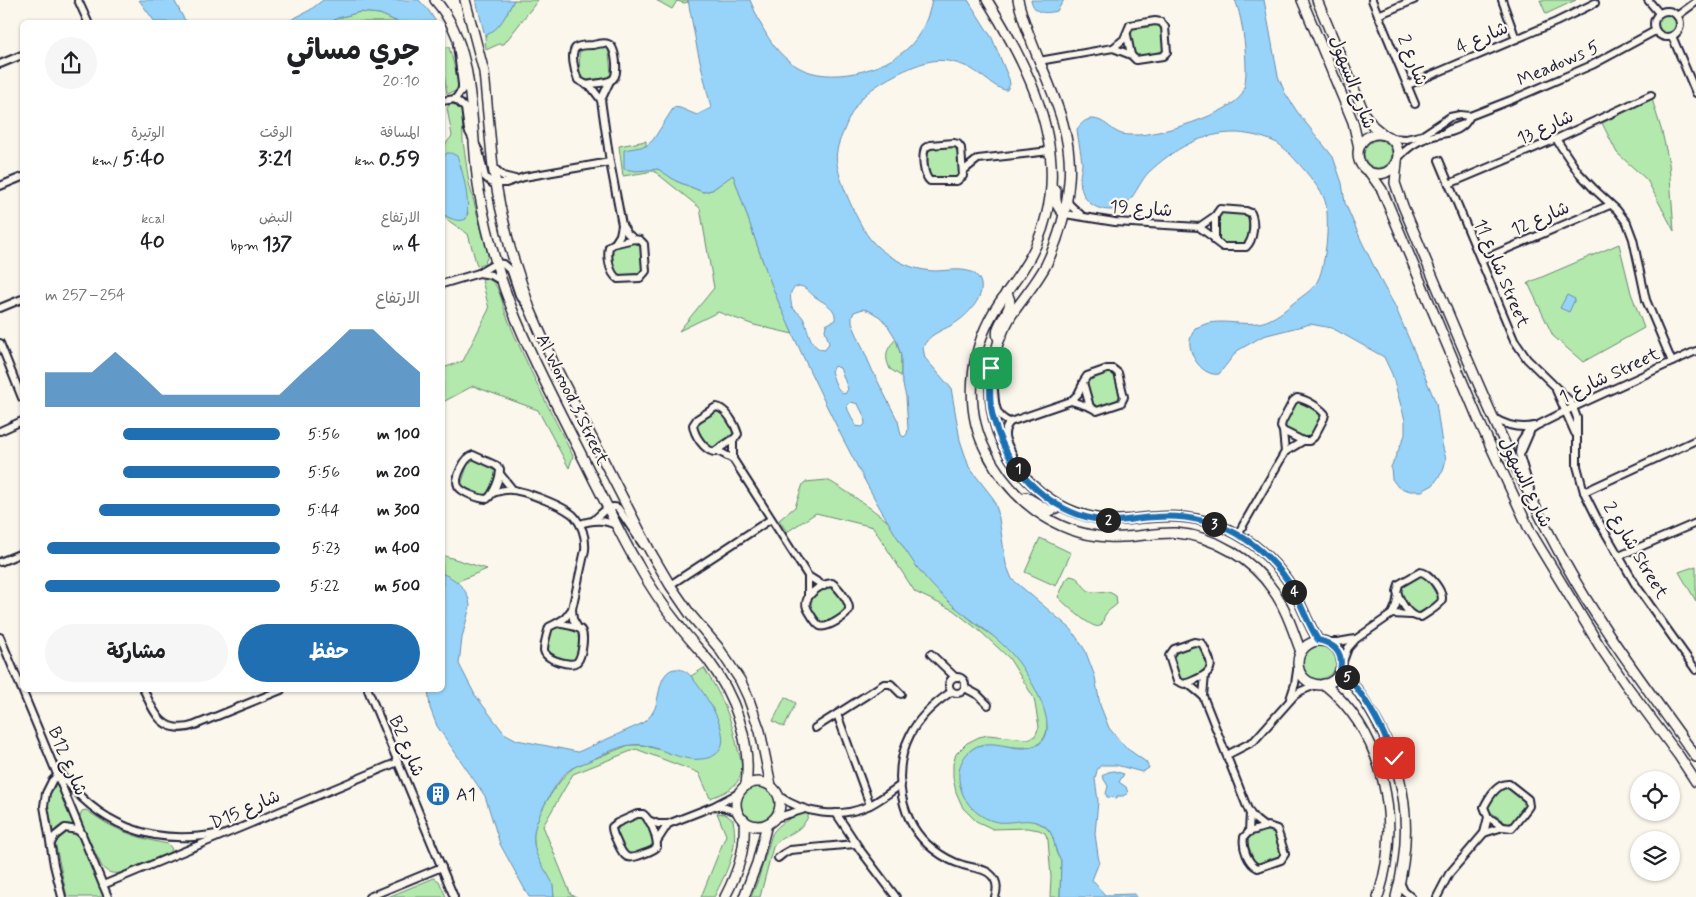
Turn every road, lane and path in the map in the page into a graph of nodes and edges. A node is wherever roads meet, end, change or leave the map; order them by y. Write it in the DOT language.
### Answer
graph roads {
  1 [pos="78,0"];
  2 [pos="435,0"];
  3 [pos="465,0"];
  4 [pos="987,0"];
  5 [pos="1018,0"];
  6 [pos="1302,0"];
  7 [pos="1317,0"];
  8 [pos="1372,0"];
  9 [pos="1414,0"];
  10 [pos="1502,0"];
  11 [pos="1648,0"];
  12 [pos="1696,2"];
  13 [pos="1595,3"];
  14 [pos="1659,13"];
  15 [pos="1378,15"];
  16 [pos="1678,16"];
  17 [pos="87,20"];
  18 [pos="1656,31"];
  19 [pos="1127,34"];
  20 [pos="1672,36"];
  21 [pos="457,39"];
  22 [pos="1516,39"];
  23 [pos="1113,48"];
  24 [pos="1131,55"];
  25 [pos="20,56"];
  26 [pos="1039,61"];
  27 [pos="0,64"];
  28 [pos="610,81"];
  29 [pos="586,84"];
  30 [pos="1408,85"];
  31 [pos="1696,93"];
  32 [pos="1651,95"];
  33 [pos="455,99"];
  34 [pos="601,100"];
  35 [pos="445,101"];
  36 [pos="1415,104"];
  37 [pos="1460,115"];
  38 [pos="1470,116"];
  39 [pos="1439,124"];
  40 [pos="1464,125"];
  41 [pos="1443,133"];
  42 [pos="1386,136"];
  43 [pos="1556,138"];
  44 [pos="474,142"];
  45 [pos="1359,148"];
  46 [pos="962,151"];
  47 [pos="1051,155"];
  48 [pos="978,160"];
  49 [pos="1397,160"];
  50 [pos="1439,160"];
  51 [pos="610,162"];
  52 [pos="494,167"];
  53 [pos="964,171"];
  54 [pos="1370,173"];
  55 [pos="20,178"];
  56 [pos="515,179"];
  57 [pos="496,184"];
  58 [pos="1449,184"];
  59 [pos="0,186"];
  60 [pos="1067,200"];
  61 [pos="1610,204"];
  62 [pos="1065,214"];
  63 [pos="1082,216"];
  64 [pos="1215,216"];
  65 [pos="622,225"];
  66 [pos="1198,227"];
  67 [pos="1214,238"];
  68 [pos="634,240"];
  69 [pos="615,243"];
  70 [pos="1481,260"];
  71 [pos="496,263"];
  72 [pos="479,272"];
  73 [pos="502,282"];
  74 [pos="445,283"];
  75 [pos="1006,293"];
  76 [pos="20,300"];
  77 [pos="0,308"];
  78 [pos="530,309"];
  79 [pos="1000,340"];
  80 [pos="0,343"];
  81 [pos="1696,351"];
  82 [pos="1672,362"];
  83 [pos="991,368"];
  84 [pos="1083,384"];
  85 [pos="1554,387"];
  86 [pos="20,393"];
  87 [pos="1071,401"];
  88 [pos="1090,407"];
  89 [pos="1574,407"];
  90 [pos="1566,411"];
  91 [pos="1493,417"];
  92 [pos="20,422"];
  93 [pos="1010,422"];
  94 [pos="1533,428"];
  95 [pos="0,431"];
  96 [pos="1284,431"];
  97 [pos="1576,435"];
  98 [pos="733,440"];
  99 [pos="1696,440"];
  100 [pos="1303,441"];
  101 [pos="718,451"];
  102 [pos="1285,452"];
  103 [pos="734,459"];
  104 [pos="500,474"];
  105 [pos="1022,474"];
  106 [pos="1007,484"];
  107 [pos="513,490"];
  108 [pos="1584,492"];
  109 [pos="492,493"];
  110 [pos="1530,497"];
  111 [pos="1518,503"];
  112 [pos="1060,506"];
  113 [pos="1535,507"];
  114 [pos="608,508"];
  115 [pos="772,519"];
  116 [pos="594,520"];
  117 [pos="1696,523"];
  118 [pos="580,524"];
  119 [pos="618,527"];
  120 [pos="1238,534"];
  121 [pos="650,551"];
  122 [pos="20,554"];
  123 [pos="1619,556"];
  124 [pos="0,562"];
  125 [pos="808,576"];
  126 [pos="670,585"];
  127 [pos="824,586"];
  128 [pos="1398,594"];
  129 [pos="808,596"];
  130 [pos="572,609"];
  131 [pos="1392,614"];
  132 [pos="1411,615"];
  133 [pos="556,623"];
  134 [pos="578,628"];
  135 [pos="0,637"];
  136 [pos="1356,639"];
  137 [pos="1322,641"];
  138 [pos="1301,652"];
  139 [pos="931,654"];
  140 [pos="1298,664"];
  141 [pos="1341,667"];
  142 [pos="1696,670"];
  143 [pos="1205,675"];
  144 [pos="955,677"];
  145 [pos="20,684"];
  146 [pos="1187,684"];
  147 [pos="1321,684"];
  148 [pos="965,688"];
  149 [pos="23,692"];
  150 [pos="145,692"];
  151 [pos="276,692"];
  152 [pos="369,692"];
  153 [pos="952,692"];
  154 [pos="901,694"];
  155 [pos="1203,696"];
  156 [pos="1289,702"];
  157 [pos="988,705"];
  158 [pos="837,714"];
  159 [pos="816,728"];
  160 [pos="1227,755"];
  161 [pos="1696,757"];
  162 [pos="52,760"];
  163 [pos="398,762"];
  164 [pos="58,775"];
  165 [pos="1696,782"];
  166 [pos="746,785"];
  167 [pos="901,785"];
  168 [pos="771,786"];
  169 [pos="739,793"];
  170 [pos="779,796"];
  171 [pos="870,805"];
  172 [pos="714,806"];
  173 [pos="803,809"];
  174 [pos="738,812"];
  175 [pos="1250,812"];
  176 [pos="836,813"];
  177 [pos="1488,817"];
  178 [pos="775,818"];
  179 [pos="648,820"];
  180 [pos="744,820"];
  181 [pos="668,824"];
  182 [pos="767,824"];
  183 [pos="1265,827"];
  184 [pos="1503,827"];
  185 [pos="229,832"];
  186 [pos="1248,832"];
  187 [pos="1484,833"];
  188 [pos="83,835"];
  189 [pos="657,841"];
  190 [pos="51,843"];
  191 [pos="855,844"];
  192 [pos="778,858"];
  193 [pos="442,867"];
  194 [pos="1400,881"];
  195 [pos="103,885"];
  196 [pos="62,897"];
  197 [pos="108,897"];
  198 [pos="369,897"];
  199 [pos="454,897"];
  200 [pos="725,897"];
  201 [pos="744,897"];
  202 [pos="896,897"];
  203 [pos="995,897"];
  204 [pos="1378,897"];
  205 [pos="1396,897"];
  206 [pos="1410,897"];
  207 [pos="1437,897"];
  1 -- 17 [label="street"];
  2 -- 21 [label="street, Al Worood 3 Street"];
  3 -- 52 [label="street, Al Worood 3 Street"];
  4 -- 47 [label="street"];
  5 -- 26 [label="street"];
  6 -- 45 [label="street, شارع السهول"];
  7 -- 42 [label="street, شارع السهول"];
  8 -- 15 [label="street, شارع 2"];
  9 -- 15 [label="street"];
  10 -- 22 [label="street"];
  11 -- 14 [label="street"];
  12 -- 16 [label="street"];
  13 -- 22 [label="street, شارع 4"];
  14 -- 16 [label="street"];
  14 -- 18 [label="street"];
  15 -- 30 [label="street, شارع 2"];
  16 -- 20 [label="street"];
  18 -- 20 [label="street"];
  18 -- 38 [label="street, Meadows 5"];
  19 -- 23 [label="street"];
  19 -- 24 [label="street"];
  19 -- 24 [label="street"];
  20 -- 31 [label="street"];
  21 -- 33 [label="street"];
  21 -- 44 [label="street, Al Worood 3 Street"];
  22 -- 30 [label="street, شارع 4"];
  23 -- 24 [label="street"];
  23 -- 26 [label="street"];
  25 -- 27 [label="street"];
  26 -- 60 [label="street"];
  28 -- 29 [label="street"];
  28 -- 29 [label="street"];
  28 -- 34 [label="street"];
  29 -- 34 [label="street"];
  30 -- 36 [label="street, شارع 2"];
  32 -- 43 [label="street, شارع 13"];
  33 -- 35 [label="street"];
  33 -- 44 [label="street"];
  34 -- 51 [label="street"];
  37 -- 38 [label="street, Meadows 5"];
  37 -- 39 [label="street, Meadows 5"];
  37 -- 40 [label="street"];
  38 -- 40 [label="street"];
  39 -- 41 [label="street"];
  39 -- 42 [label="street, Meadows 5"];
  40 -- 41 [label="street"];
  41 -- 49 [label="street"];
  42 -- 45 [label="street"];
  42 -- 49 [label="street"];
  43 -- 58 [label="street, شارع 13"];
  43 -- 61 [label="street"];
  44 -- 57 [label="street"];
  44 -- 71 [label="street, Al Worood 3 Street"];
  45 -- 54 [label="street"];
  46 -- 48 [label="street"];
  46 -- 53 [label="street"];
  46 -- 53 [label="street"];
  47 -- 48 [label="street"];
  47 -- 62 [label="street"];
  47 -- 75 [label="street"];
  48 -- 53 [label="street"];
  49 -- 54 [label="street"];
  49 -- 91 [label="street, شارع السهول"];
  50 -- 58 [label="street, شارع 11 Street"];
  51 -- 56 [label="street"];
  51 -- 65 [label="street"];
  52 -- 56 [label="street"];
  52 -- 57 [label="street, Al Worood 3 Street"];
  54 -- 111 [label="street, شارع السهول"];
  55 -- 59 [label="street"];
  56 -- 57 [label="street"];
  57 -- 78 [label="street, Al Worood 3 Street"];
  58 -- 70 [label="street, شارع 11 Street"];
  60 -- 62 [label="street"];
  60 -- 63 [label="street"];
  61 -- 70 [label="street, شارع 12"];
  61 -- 82 [label="street"];
  62 -- 63 [label="street, شارع 19"];
  62 -- 79 [label="street"];
  63 -- 66 [label="street, شارع 19"];
  64 -- 66 [label="street"];
  64 -- 67 [label="street"];
  64 -- 67 [label="street"];
  65 -- 68 [label="street"];
  65 -- 69 [label="street"];
  66 -- 67 [label="street"];
  68 -- 69 [label="street"];
  68 -- 69 [label="street"];
  70 -- 85 [label="street, شارع 11 Street"];
  71 -- 72 [label="street"];
  71 -- 73 [label="street, Al Worood 3 Street"];
  71 -- 78 [label="street"];
  72 -- 73 [label="street"];
  72 -- 74 [label="street"];
  73 -- 114 [label="street, Al Worood 3 Street"];
  75 -- 79 [label="street"];
  75 -- 106 [label="street"];
  76 -- 77 [label="street"];
  78 -- 121 [label="street, Al Worood 3 Street"];
  79 -- 83 [label="street"];
  80 -- 86 [label="street"];
  81 -- 82 [label="street, شارع 1 Street"];
  82 -- 89 [label="street, شارع 1 Street"];
  83 -- 93 [label="street"];
  83 -- 105 [label="street"];
  84 -- 87 [label="street"];
  84 -- 88 [label="street"];
  84 -- 88 [label="street"];
  85 -- 89 [label="street, شارع 11 Street"];
  85 -- 90 [label="street, شارع 11 Street"];
  87 -- 88 [label="street"];
  87 -- 93 [label="street"];
  89 -- 90 [label="street, شارع 1 Street"];
  89 -- 97 [label="street, شارع 2 Street"];
  90 -- 94 [label="street, شارع 1 Street"];
  90 -- 97 [label="street, شارع 2 Street"];
  91 -- 94 [label="street"];
  91 -- 110 [label="street, شارع السهول"];
  92 -- 95 [label="street"];
  93 -- 105 [label="street"];
  94 -- 110 [label="street"];
  96 -- 100 [label="street"];
  96 -- 100 [label="street"];
  96 -- 102 [label="street"];
  97 -- 108 [label="street, شارع 2 Street"];
  98 -- 101 [label="street"];
  98 -- 101 [label="street"];
  98 -- 103 [label="street"];
  99 -- 108 [label="street"];
  100 -- 102 [label="street"];
  101 -- 103 [label="street"];
  102 -- 120 [label="street"];
  103 -- 115 [label="street"];
  104 -- 107 [label="street"];
  104 -- 109 [label="street"];
  104 -- 109 [label="street"];
  105 -- 112 [label="street"];
  106 -- 112 [label="street"];
  106 -- 138 [label="street"];
  107 -- 109 [label="street"];
  107 -- 118 [label="street"];
  108 -- 123 [label="street, شارع 2 Street"];
  110 -- 113 [label="street, شارع السهول"];
  111 -- 113 [label="street"];
  111 -- 165 [label="street, شارع السهول"];
  112 -- 120 [label="street"];
  113 -- 161 [label="street, شارع السهول"];
  114 -- 116 [label="street"];
  114 -- 119 [label="street, Al Worood 3 Street"];
  114 -- 121 [label="street"];
  115 -- 125 [label="street"];
  115 -- 126 [label="street"];
  116 -- 118 [label="street"];
  116 -- 119 [label="street"];
  117 -- 123 [label="street"];
  118 -- 130 [label="street"];
  119 -- 166 [label="street, Al Worood 3 Street"];
  120 -- 137 [label="street"];
  121 -- 126 [label="street, Al Worood 3 Street"];
  122 -- 124 [label="street"];
  123 -- 142 [label="street, شارع 2 Street"];
  125 -- 127 [label="street"];
  125 -- 129 [label="street"];
  126 -- 168 [label="street, Al Worood 3 Street"];
  127 -- 129 [label="street"];
  127 -- 129 [label="street"];
  128 -- 131 [label="street"];
  128 -- 132 [label="street"];
  128 -- 132 [label="street"];
  130 -- 133 [label="street"];
  130 -- 134 [label="street"];
  131 -- 132 [label="street"];
  131 -- 136 [label="street"];
  133 -- 134 [label="street"];
  133 -- 134 [label="street"];
  135 -- 145 [label="street, B12 شارع"];
  136 -- 137 [label="street"];
  136 -- 141 [label="street"];
  137 -- 138 [label="street"];
  137 -- 141 [label="street"];
  138 -- 140 [label="street"];
  139 -- 144 [label="street"];
  140 -- 147 [label="street"];
  140 -- 156 [label="street"];
  141 -- 147 [label="street"];
  141 -- 194 [label="street"];
  143 -- 146 [label="street"];
  143 -- 146 [label="street"];
  143 -- 155 [label="street"];
  144 -- 148 [label="street"];
  144 -- 153 [label="street"];
  146 -- 155 [label="street"];
  147 -- 156 [label="street"];
  147 -- 204 [label="street"];
  148 -- 153 [label="street"];
  148 -- 157 [label="street"];
  149 -- 162 [label="street, B12 شارع"];
  150 -- 151 [label="street"];
  152 -- 163 [label="street, B2 شارع"];
  153 -- 167 [label="street"];
  154 -- 158 [label="street"];
  155 -- 160 [label="street"];
  156 -- 160 [label="street"];
  158 -- 159 [label="street"];
  158 -- 171 [label="street"];
  160 -- 175 [label="street"];
  162 -- 164 [label="street, B12 شارع"];
  162 -- 185 [label="street"];
  163 -- 185 [label="street, D15 شارع"];
  163 -- 193 [label="street, B2 شارع"];
  164 -- 188 [label="street, B12 شارع"];
  164 -- 190 [label="street"];
  166 -- 168 [label="street"];
  166 -- 169 [label="street"];
  167 -- 171 [label="street"];
  167 -- 203 [label="street"];
  168 -- 170 [label="street"];
  169 -- 172 [label="street"];
  169 -- 174 [label="street"];
  170 -- 173 [label="street"];
  170 -- 178 [label="street"];
  171 -- 176 [label="street"];
  172 -- 174 [label="street"];
  172 -- 181 [label="street"];
  173 -- 176 [label="street"];
  173 -- 178 [label="street"];
  174 -- 180 [label="street"];
  175 -- 183 [label="street"];
  175 -- 186 [label="street"];
  176 -- 191 [label="street"];
  177 -- 184 [label="street"];
  177 -- 184 [label="street"];
  177 -- 187 [label="street"];
  178 -- 182 [label="street"];
  179 -- 181 [label="street"];
  179 -- 189 [label="street"];
  179 -- 189 [label="street"];
  180 -- 182 [label="street"];
  180 -- 200 [label="street"];
  181 -- 189 [label="street"];
  182 -- 201 [label="street"];
  183 -- 186 [label="street"];
  183 -- 186 [label="street"];
  184 -- 187 [label="street"];
  185 -- 195 [label="street, D15 شارع"];
  187 -- 207 [label="street"];
  188 -- 190 [label="street"];
  188 -- 195 [label="street, B12 شارع"];
  190 -- 196 [label="street"];
  191 -- 192 [label="street"];
  191 -- 202 [label="street"];
  193 -- 198 [label="street"];
  193 -- 199 [label="street, B2 شارع"];
  194 -- 205 [label="street"];
  194 -- 206 [label="street"];
  195 -- 197 [label="street, B12 شارع"];
}
